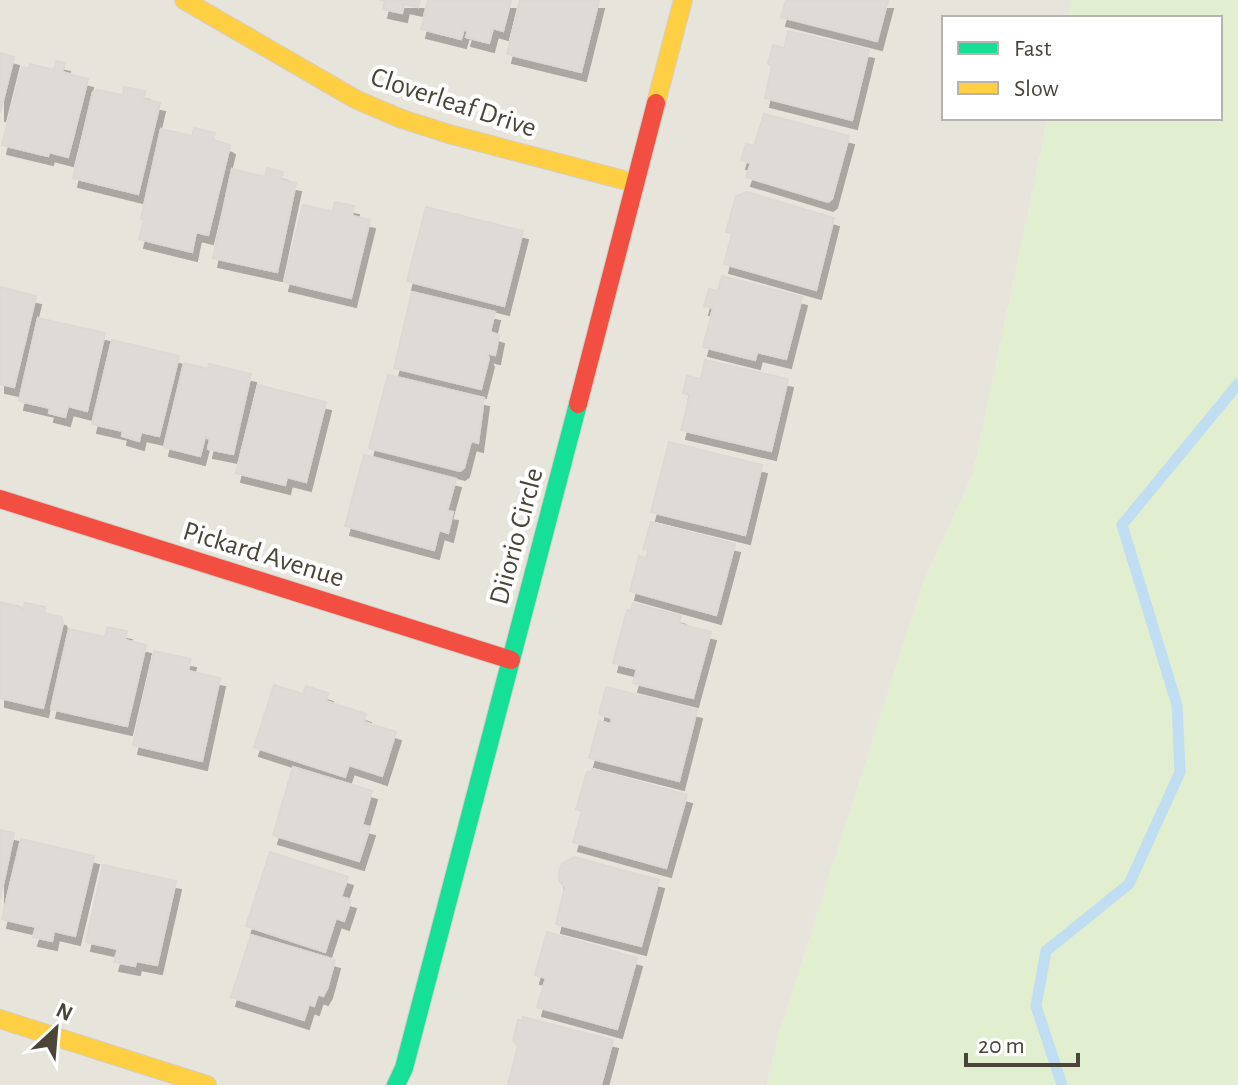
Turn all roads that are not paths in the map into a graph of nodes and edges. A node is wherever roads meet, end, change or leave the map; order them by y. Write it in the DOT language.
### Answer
graph roads {
  1 [pos="184,0"];
  2 [pos="683,0"];
  3 [pos="635,183"];
  4 [pos="0,499"];
  5 [pos="511,660"];
  6 [pos="0,1019"];
  7 [pos="207,1085"];
  8 [pos="396,1085"];
  1 -- 3 [label="street, Cloverleaf Drive"];
  2 -- 3 [label="street, Diiorio Circle"];
  3 -- 5 [label="street, Diiorio Circle"];
  4 -- 5 [label="street, Pickard Avenue"];
  5 -- 8 [label="street, Diiorio Circle"];
  6 -- 7 [label="street"];
}
